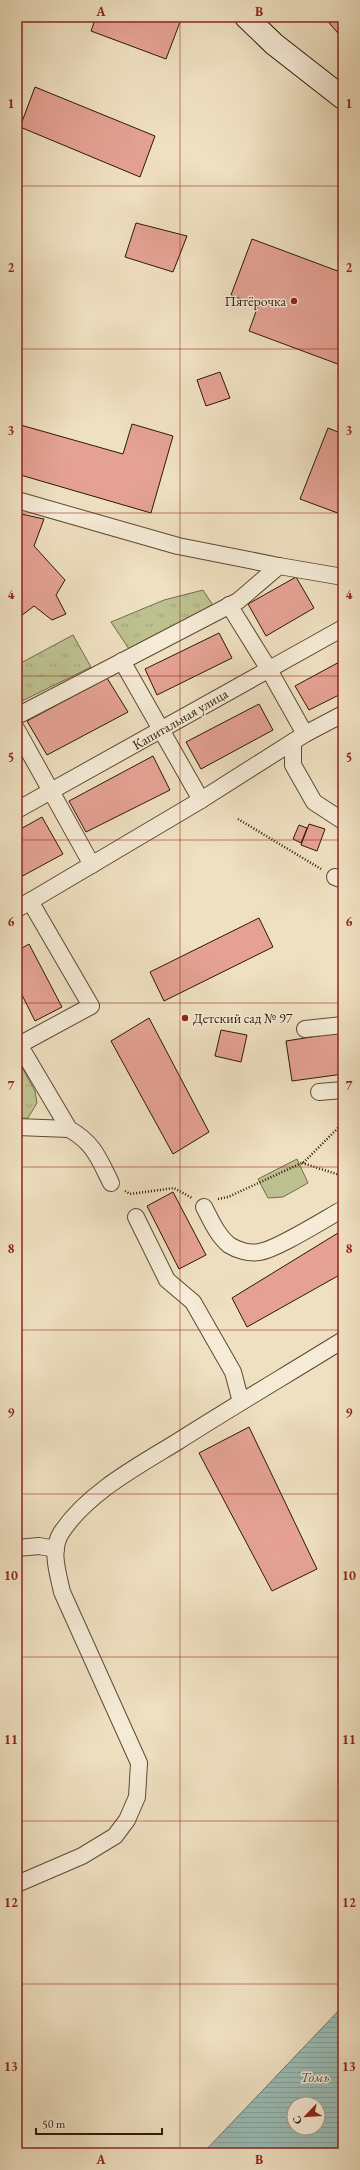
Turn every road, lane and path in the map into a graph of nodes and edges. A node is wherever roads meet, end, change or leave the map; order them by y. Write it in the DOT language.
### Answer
graph roads {
  1 [pos="246,17"];
  2 [pos="343,98"];
  3 [pos="17,500"];
  4 [pos="279,566"];
  5 [pos="343,577"];
  6 [pos="229,605"];
  7 [pos="343,628"];
  8 [pos="122,661"];
  9 [pos="268,668"];
  10 [pos="343,714"];
  11 [pos="17,716"];
  12 [pos="17,730"];
  13 [pos="163,730"];
  14 [pos="299,738"];
  15 [pos="52,791"];
  16 [pos="202,800"];
  17 [pos="17,810"];
  18 [pos="238,819"];
  19 [pos="343,821"];
  20 [pos="92,865"];
  21 [pos="339,879"];
  22 [pos="24,905"];
  23 [pos="343,1025"];
  24 [pos="305,1029"];
  25 [pos="18,1043"];
  26 [pos="343,1090"];
  27 [pos="319,1092"];
  28 [pos="343,1123"];
  29 [pos="17,1127"];
  30 [pos="70,1129"];
  31 [pos="302,1163"];
  32 [pos="343,1176"];
  33 [pos="111,1183"];
  34 [pos="200,1204"];
  35 [pos="343,1209"];
  36 [pos="136,1217"];
  37 [pos="343,1340"];
  38 [pos="241,1402"];
  39 [pos="17,1548"];
  40 [pos="56,1549"];
  41 [pos="17,1884"];
  1 -- 2 [label="main road"];
  3 -- 4 [label="street"];
  4 -- 5 [label="street"];
  4 -- 6 [label="street"];
  6 -- 8 [label="street"];
  6 -- 9 [label="street"];
  7 -- 9 [label="street, Капитальная улица"];
  8 -- 11 [label="street"];
  8 -- 13 [label="street"];
  9 -- 13 [label="street, Капитальная улица"];
  9 -- 14 [label="street"];
  10 -- 14 [label="street"];
  12 -- 15 [label="street"];
  13 -- 15 [label="street, Капитальная улица"];
  13 -- 16 [label="street"];
  14 -- 16 [label="street"];
  14 -- 19 [label="street"];
  15 -- 17 [label="street, Капитальная улица"];
  15 -- 20 [label="street"];
  16 -- 20 [label="street"];
  18 -- 21 [label="path"];
  20 -- 22 [label="street"];
  22 -- 25 [label="street"];
  23 -- 24 [label="street"];
  25 -- 30 [label="street"];
  26 -- 27 [label="street"];
  28 -- 31 [label="path"];
  29 -- 30 [label="street"];
  30 -- 33 [label="street"];
  31 -- 32 [label="path"];
  31 -- 34 [label="path"];
  33 -- 34 [label="path"];
  34 -- 35 [label="street"];
  36 -- 38 [label="street"];
  37 -- 38 [label="street"];
  38 -- 40 [label="street"];
  39 -- 40 [label="street"];
  40 -- 41 [label="street"];
}
